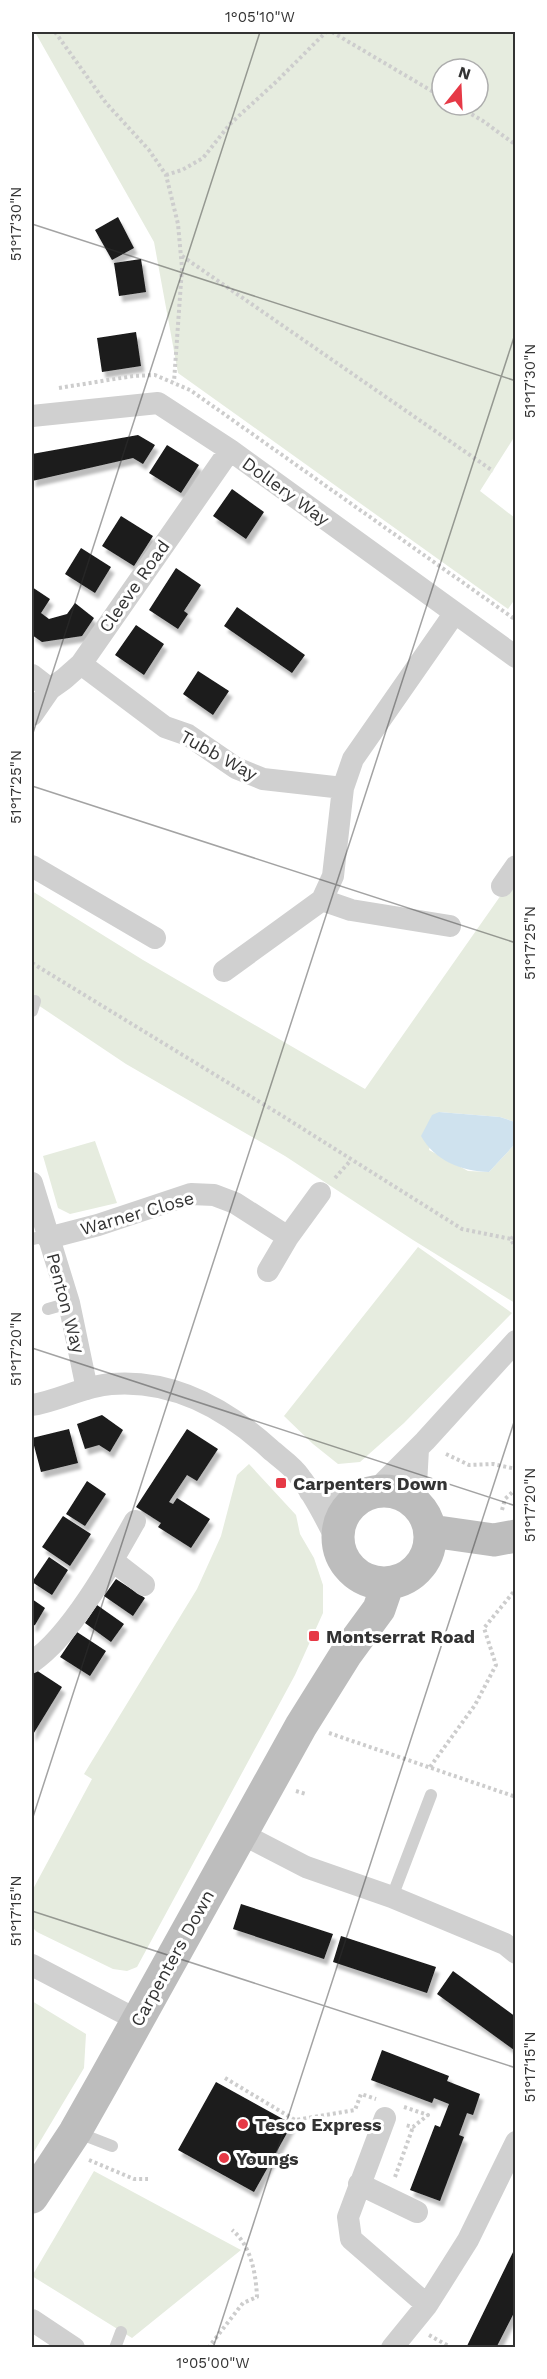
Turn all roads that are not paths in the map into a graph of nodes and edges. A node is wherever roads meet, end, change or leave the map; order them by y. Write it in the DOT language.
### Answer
graph roads {
  1 [pos="32,416"];
  2 [pos="230,450"];
  3 [pos="454,614"];
  4 [pos="516,657"];
  5 [pos="81,664"];
  6 [pos="32,675"];
  7 [pos="50,689"];
  8 [pos="32,715"];
  9 [pos="343,788"];
  10 [pos="32,866"];
  11 [pos="516,866"];
  12 [pos="502,886"];
  13 [pos="322,900"];
  14 [pos="450,926"];
  15 [pos="155,939"];
  16 [pos="224,971"];
  17 [pos="32,1183"];
  18 [pos="320,1193"];
  19 [pos="288,1236"];
  20 [pos="42,1238"];
  21 [pos="268,1271"];
  22 [pos="516,1341"];
  23 [pos="87,1389"];
  24 [pos="32,1406"];
  25 [pos="418,1449"];
  26 [pos="310,1492"];
  27 [pos="363,1498"];
  28 [pos="415,1503"];
  29 [pos="135,1521"];
  30 [pos="430,1532"];
  31 [pos="516,1536"];
  32 [pos="483,1537"];
  33 [pos="339,1544"];
  34 [pos="113,1561"];
  35 [pos="422,1564"];
  36 [pos="357,1574"];
  37 [pos="388,1583"];
  38 [pos="144,1585"];
  39 [pos="346,1654"];
  40 [pos="32,1662"];
  41 [pos="431,1796"];
  42 [pos="242,1833"];
  43 [pos="392,1897"];
  44 [pos="516,1953"];
  45 [pos="32,1965"];
  46 [pos="137,2019"];
  47 [pos="387,2108"];
  48 [pos="516,2142"];
  49 [pos="82,2146"];
  50 [pos="112,2146"];
  51 [pos="511,2166"];
  52 [pos="359,2184"];
  53 [pos="32,2197"];
  54 [pos="417,2212"];
  55 [pos="427,2305"];
  56 [pos="32,2320"];
  57 [pos="121,2332"];
  58 [pos="74,2348"];
  59 [pos="115,2348"];
  60 [pos="392,2348"];
  1 -- 2 [label="street, Dollery Way"];
  2 -- 3 [label="street, Dollery Way"];
  2 -- 5 [label="street, Cleeve Road"];
  3 -- 4 [label="street, Dollery Way"];
  3 -- 9 [label="street"];
  5 -- 7 [label="street, Cleeve Road"];
  5 -- 9 [label="street, Tubb Way"];
  6 -- 7 [label="street"];
  7 -- 8 [label="street, Cleeve Road"];
  9 -- 13 [label="street"];
  10 -- 15 [label="street"];
  11 -- 12 [label="street"];
  13 -- 14 [label="street"];
  13 -- 16 [label="street"];
  17 -- 20 [label="street, Penton Way"];
  18 -- 19 [label="street"];
  19 -- 20 [label="street, Warner Close"];
  19 -- 21 [label="street"];
  20 -- 23 [label="street, Penton Way"];
  22 -- 25 [label="street"];
  23 -- 24 [label="street"];
  23 -- 26 [label="street"];
  25 -- 27 [label="street"];
  25 -- 28 [label="street"];
  26 -- 27 [label="street"];
  26 -- 33 [label="street"];
  27 -- 28 [label="street"];
  27 -- 33 [label="street"];
  28 -- 30 [label="street"];
  29 -- 34 [label="street"];
  30 -- 32 [label="street"];
  30 -- 35 [label="street"];
  31 -- 32 [label="street"];
  32 -- 35 [label="street"];
  33 -- 36 [label="street"];
  34 -- 38 [label="street"];
  34 -- 40 [label="street"];
  35 -- 37 [label="street"];
  36 -- 37 [label="street"];
  36 -- 39 [label="street"];
  37 -- 39 [label="street, Carpenters Down"];
  39 -- 42 [label="street, Carpenters Down"];
  41 -- 43 [label="lane"];
  42 -- 43 [label="street"];
  42 -- 46 [label="street, Carpenters Down"];
  43 -- 44 [label="street"];
  45 -- 46 [label="street"];
  46 -- 49 [label="street, Carpenters Down"];
  47 -- 52 [label="street"];
  48 -- 51 [label="street"];
  49 -- 50 [label="lane"];
  49 -- 53 [label="street, Carpenters Down"];
  51 -- 55 [label="street"];
  52 -- 54 [label="street"];
  52 -- 55 [label="street"];
  55 -- 60 [label="street"];
  56 -- 58 [label="street"];
  57 -- 59 [label="lane"];
}
